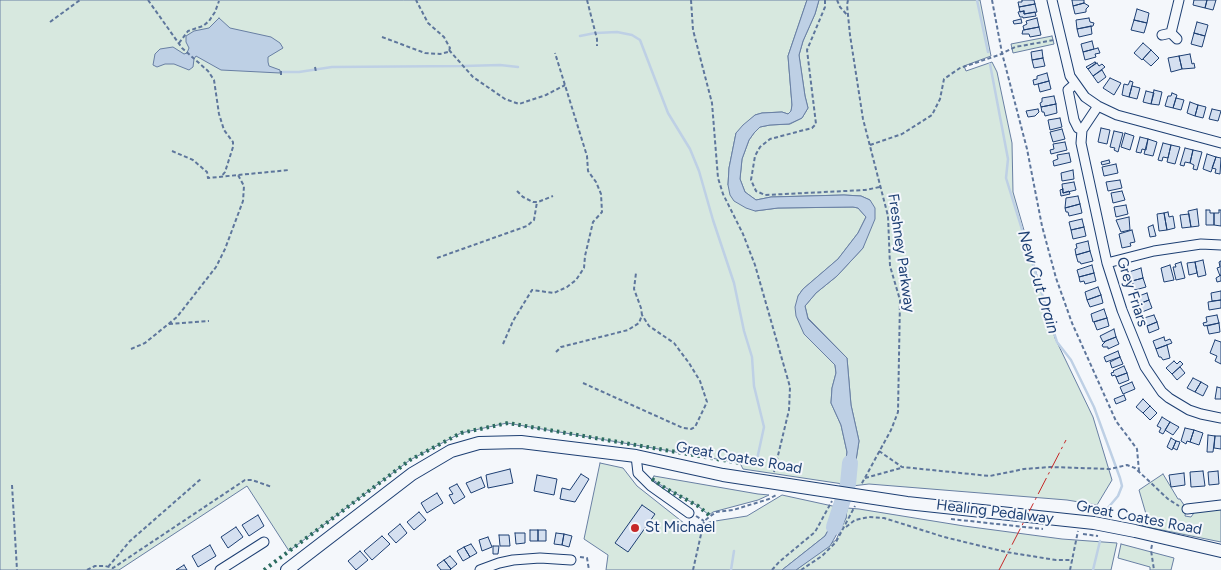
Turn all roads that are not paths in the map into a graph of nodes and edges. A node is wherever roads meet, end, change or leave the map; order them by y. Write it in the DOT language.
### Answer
graph roads {
  1 [pos="1052,0"];
  2 [pos="1179,0"];
  3 [pos="1170,35"];
  4 [pos="1075,84"];
  5 [pos="1098,106"];
  6 [pos="1082,130"];
  7 [pos="1221,143"];
  8 [pos="1221,245"];
  9 [pos="1107,263"];
  10 [pos="1221,418"];
  11 [pos="636,456"];
  12 [pos="1221,505"];
  13 [pos="1187,509"];
  14 [pos="690,513"];
  15 [pos="264,542"];
  16 [pos="1221,551"];
  17 [pos="571,560"];
  18 [pos="220,570"];
  19 [pos="287,570"];
  20 [pos="480,570"];
  1 -- 4 [label="street"];
  2 -- 3 [label="street"];
  4 -- 5 [label="street"];
  4 -- 6 [label="street, Grey Friars"];
  5 -- 6 [label="street"];
  5 -- 7 [label="street"];
  6 -- 9 [label="street, Grey Friars"];
  8 -- 9 [label="street"];
  9 -- 10 [label="street, Grey Friars"];
  11 -- 14 [label="street"];
  11 -- 16 [label="main road, Great Coates Road"];
  11 -- 19 [label="main road, Great Coates Road"];
  12 -- 13 [label="street"];
  15 -- 18 [label="street"];
  17 -- 20 [label="street"];
}
